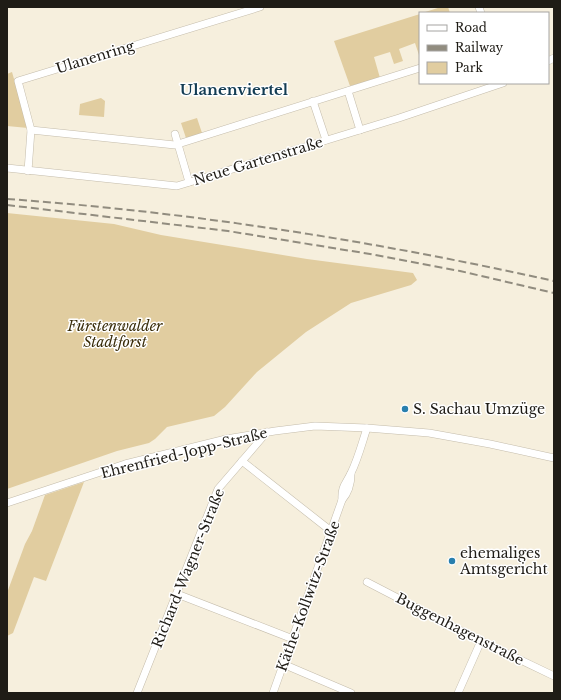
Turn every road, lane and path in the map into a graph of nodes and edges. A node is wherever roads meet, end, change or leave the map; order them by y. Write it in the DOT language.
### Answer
graph roads {
  1 [pos="260,7"];
  2 [pos="419,68"];
  3 [pos="500,84"];
  4 [pos="348,91"];
  5 [pos="313,102"];
  6 [pos="31,130"];
  7 [pos="360,130"];
  8 [pos="175,134"];
  9 [pos="326,140"];
  10 [pos="178,144"];
  11 [pos="7,168"];
  12 [pos="28,171"];
  13 [pos="189,182"];
  14 [pos="367,428"];
  15 [pos="267,432"];
  16 [pos="554,458"];
  17 [pos="242,461"];
  18 [pos="7,503"];
  19 [pos="331,531"];
  20 [pos="367,582"];
  21 [pos="177,594"];
  22 [pos="292,639"];
  23 [pos="481,642"];
  24 [pos="284,664"];
  25 [pos="554,676"];
  26 [pos="137,693"];
  27 [pos="273,693"];
  28 [pos="351,693"];
  29 [pos="458,693"];
  1 -- 6 [label="street, Ulanenring"];
  2 -- 4 [label="street"];
  3 -- 7 [label="street, Neue Gartenstraße"];
  4 -- 5 [label="street"];
  4 -- 7 [label="street"];
  5 -- 9 [label="street"];
  5 -- 10 [label="street"];
  6 -- 10 [label="street"];
  6 -- 12 [label="street, Ulanenring"];
  7 -- 9 [label="street, Neue Gartenstraße"];
  8 -- 10 [label="street"];
  9 -- 13 [label="street, Neue Gartenstraße"];
  10 -- 13 [label="street"];
  11 -- 12 [label="street, Neue Gartenstraße"];
  12 -- 13 [label="street, Neue Gartenstraße"];
  14 -- 15 [label="street, Ehrenfried-Jopp-Straße"];
  14 -- 16 [label="street, Ehrenfried-Jopp-Straße"];
  14 -- 19 [label="street, Käthe-Kollwitz-Straße"];
  15 -- 17 [label="street, Richard-Wagner-Straße"];
  15 -- 18 [label="street, Ehrenfried-Jopp-Straße"];
  17 -- 19 [label="street"];
  17 -- 21 [label="street, Richard-Wagner-Straße"];
  19 -- 22 [label="street, Käthe-Kollwitz-Straße"];
  20 -- 23 [label="street, Buggenhagenstraße"];
  21 -- 22 [label="street"];
  21 -- 26 [label="street, Richard-Wagner-Straße"];
  22 -- 24 [label="street, Käthe-Kollwitz-Straße"];
  23 -- 25 [label="street, Buggenhagenstraße"];
  23 -- 29 [label="street"];
  24 -- 27 [label="street, Käthe-Kollwitz-Straße"];
  24 -- 28 [label="street"];
}
